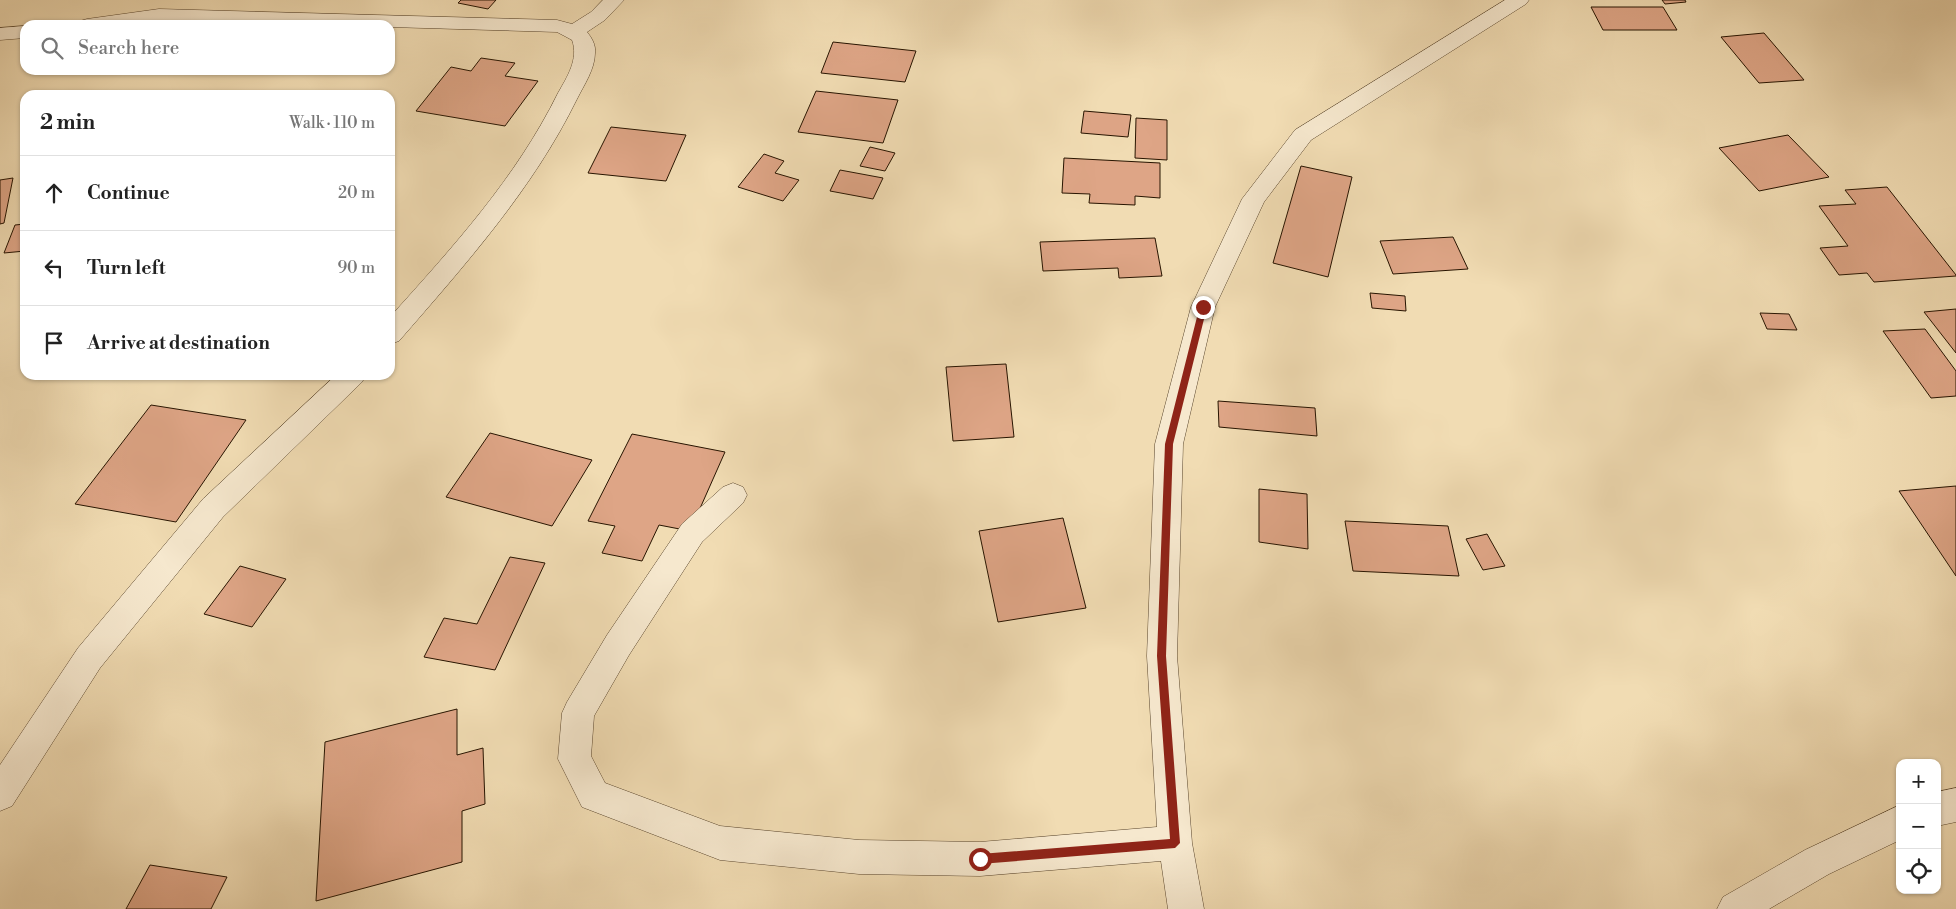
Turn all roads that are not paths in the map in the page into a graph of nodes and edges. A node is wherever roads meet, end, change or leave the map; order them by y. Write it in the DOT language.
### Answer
graph roads {
  1 [pos="614,0"];
  2 [pos="1519,0"];
  3 [pos="123,20"];
  4 [pos="340,20"];
  5 [pos="395,22"];
  6 [pos="575,31"];
  7 [pos="20,32"];
  8 [pos="0,34"];
  9 [pos="395,328"];
  10 [pos="348,380"];
  11 [pos="733,495"];
  12 [pos="0,794"];
  13 [pos="1956,805"];
  14 [pos="1941,808"];
  15 [pos="1896,824"];
  16 [pos="1175,843"];
  17 [pos="1186,909"];
  18 [pos="1735,909"];
  1 -- 6 [label="street"];
  2 -- 16 [label="street"];
  3 -- 4 [label="street"];
  5 -- 6 [label="street"];
  6 -- 9 [label="street"];
  7 -- 8 [label="street"];
  10 -- 12 [label="street"];
  11 -- 16 [label="street"];
  13 -- 14 [label="street"];
  15 -- 18 [label="street"];
  16 -- 17 [label="street"];
}
